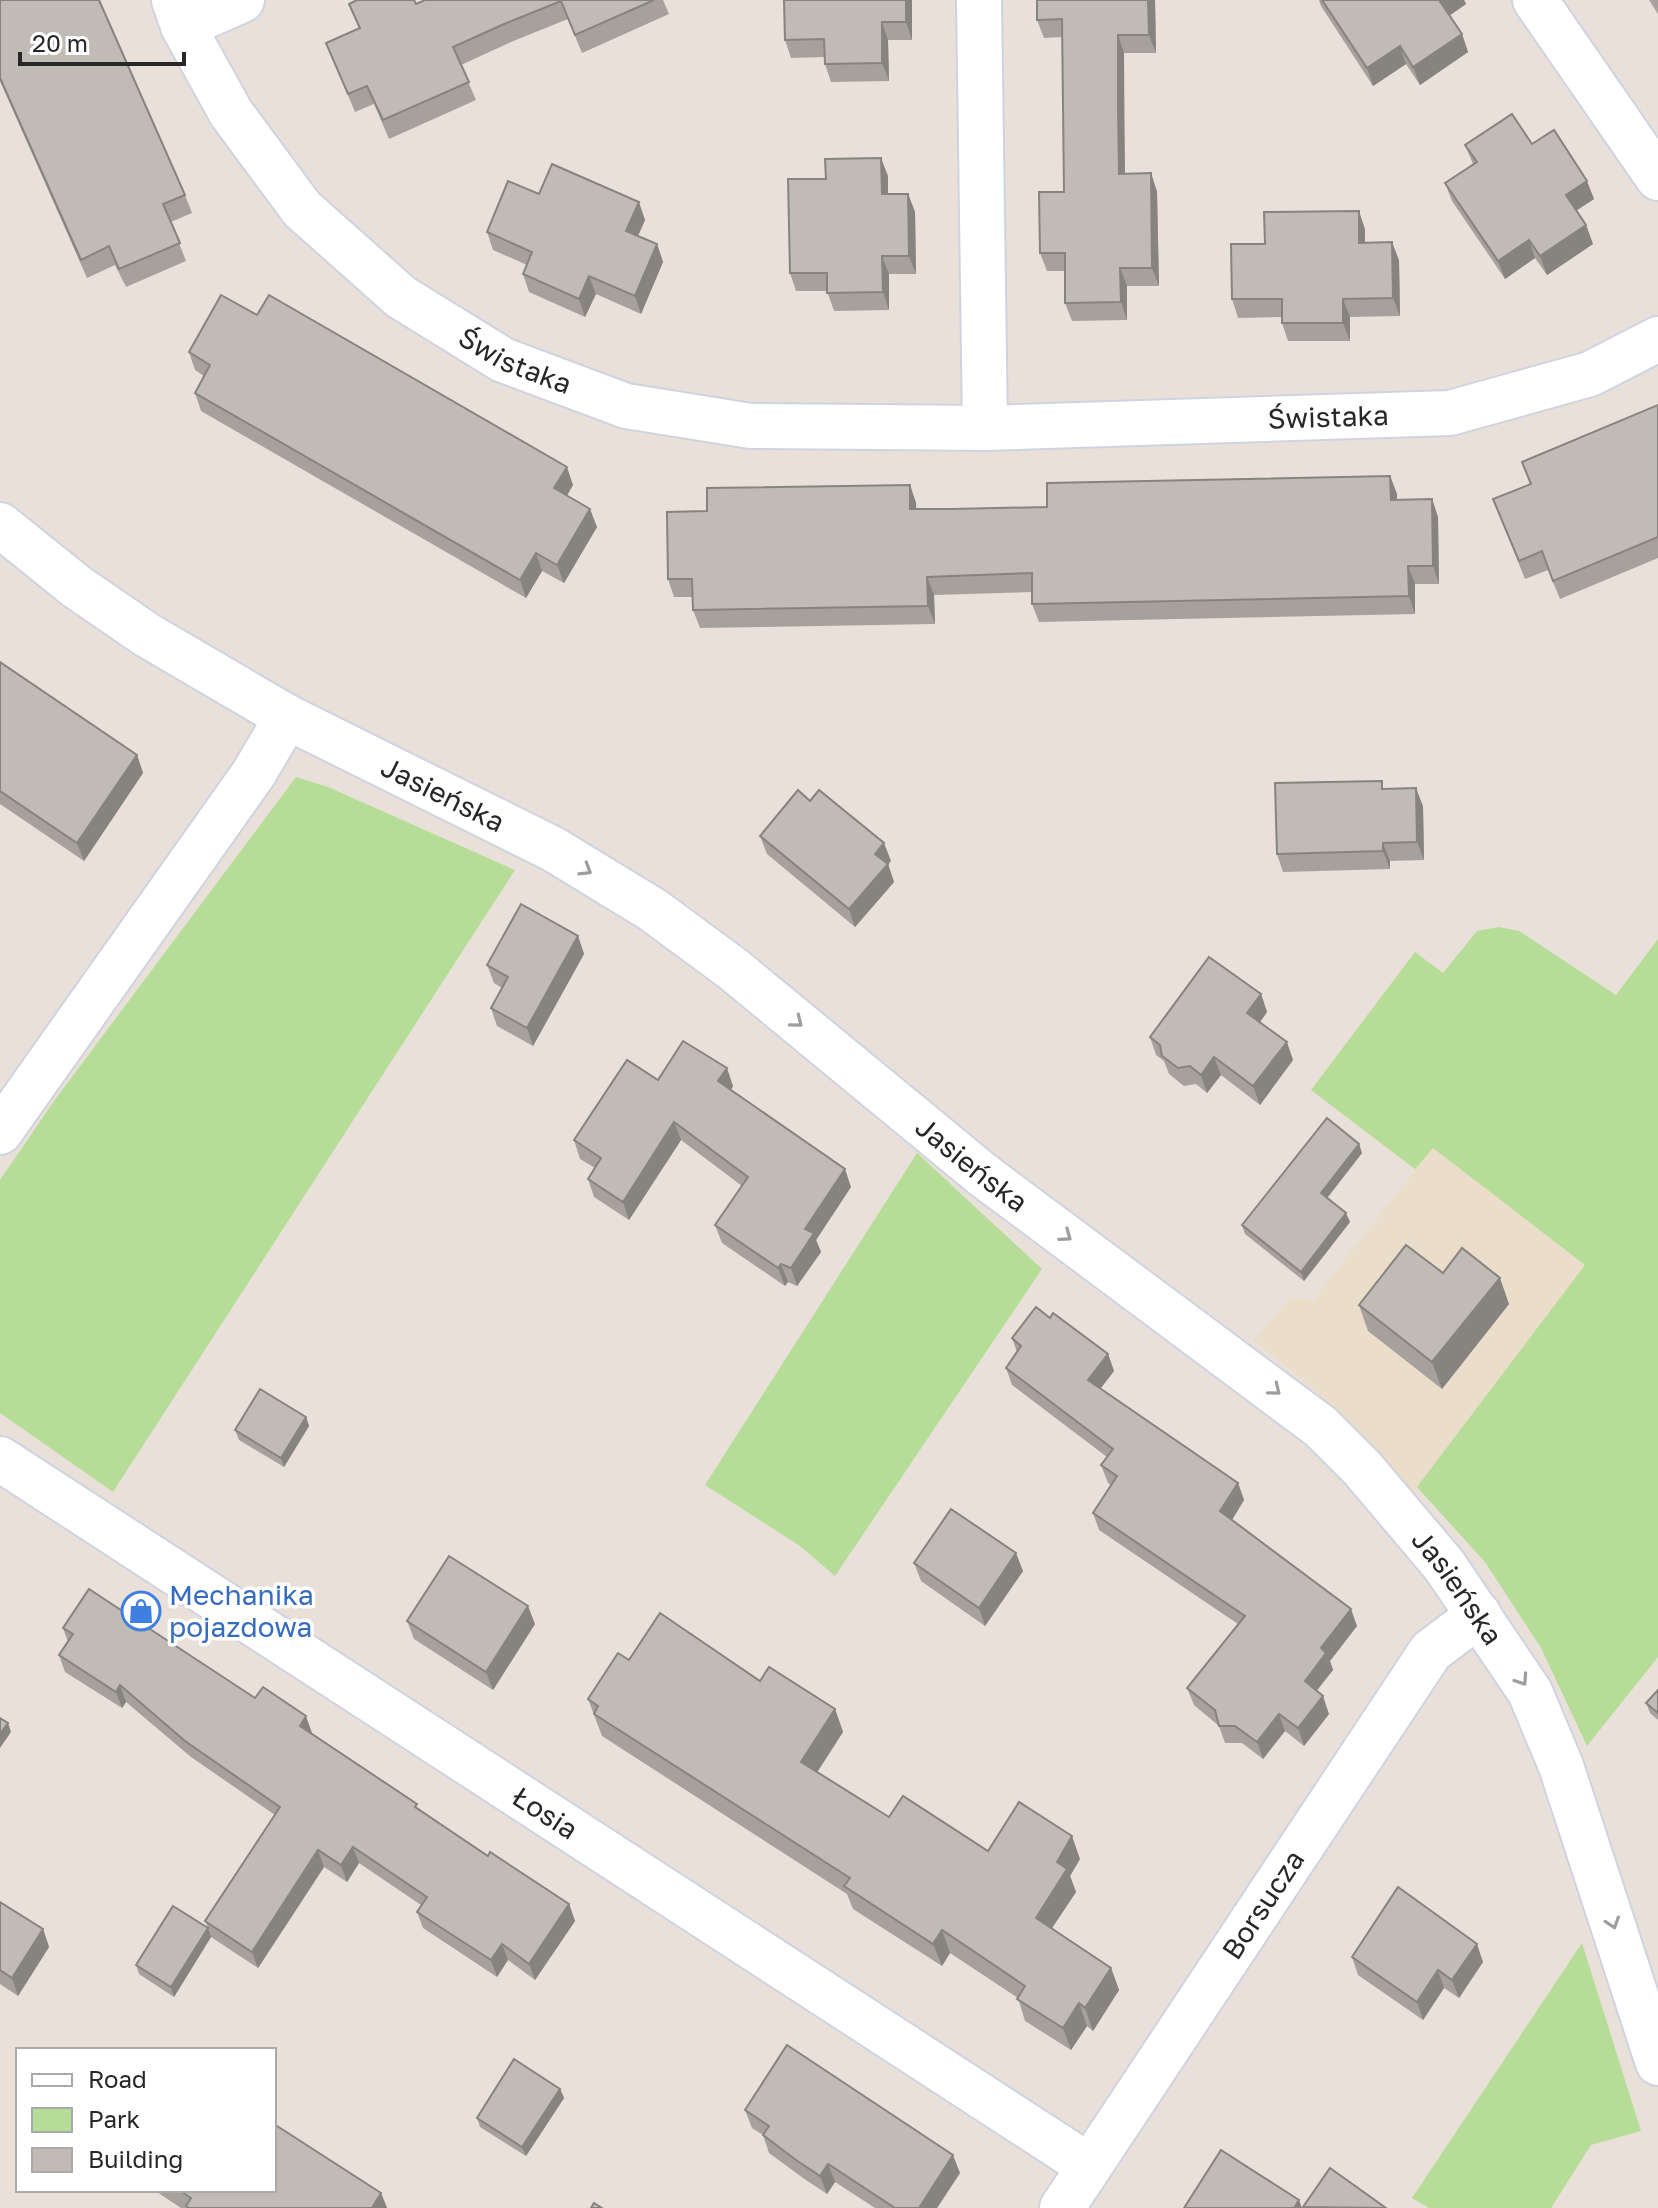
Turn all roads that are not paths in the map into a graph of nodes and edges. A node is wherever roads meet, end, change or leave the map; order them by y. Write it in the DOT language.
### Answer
graph roads {
  1 [pos="242,0"];
  2 [pos="979,0"];
  3 [pos="1535,0"];
  4 [pos="178,13"];
  5 [pos="1658,178"];
  6 [pos="1658,339"];
  7 [pos="985,428"];
  8 [pos="0,525"];
  9 [pos="287,717"];
  10 [pos="0,1132"];
  11 [pos="0,1459"];
  12 [pos="1479,1615"];
  13 [pos="1658,2063"];
  14 [pos="1089,2166"];
  15 [pos="1062,2208"];
  1 -- 4 [label="street, Świstaka"];
  2 -- 7 [label="street"];
  3 -- 5 [label="street"];
  4 -- 7 [label="street, Świstaka"];
  6 -- 7 [label="street, Świstaka"];
  8 -- 9 [label="street, Jasieńska"];
  9 -- 10 [label="street"];
  9 -- 12 [label="street, Jasieńska, one-way"];
  11 -- 14 [label="street, Łosia"];
  12 -- 13 [label="street, Jasieńska, one-way"];
  12 -- 14 [label="street, Borsucza"];
  14 -- 15 [label="street, Borsucza"];
}
